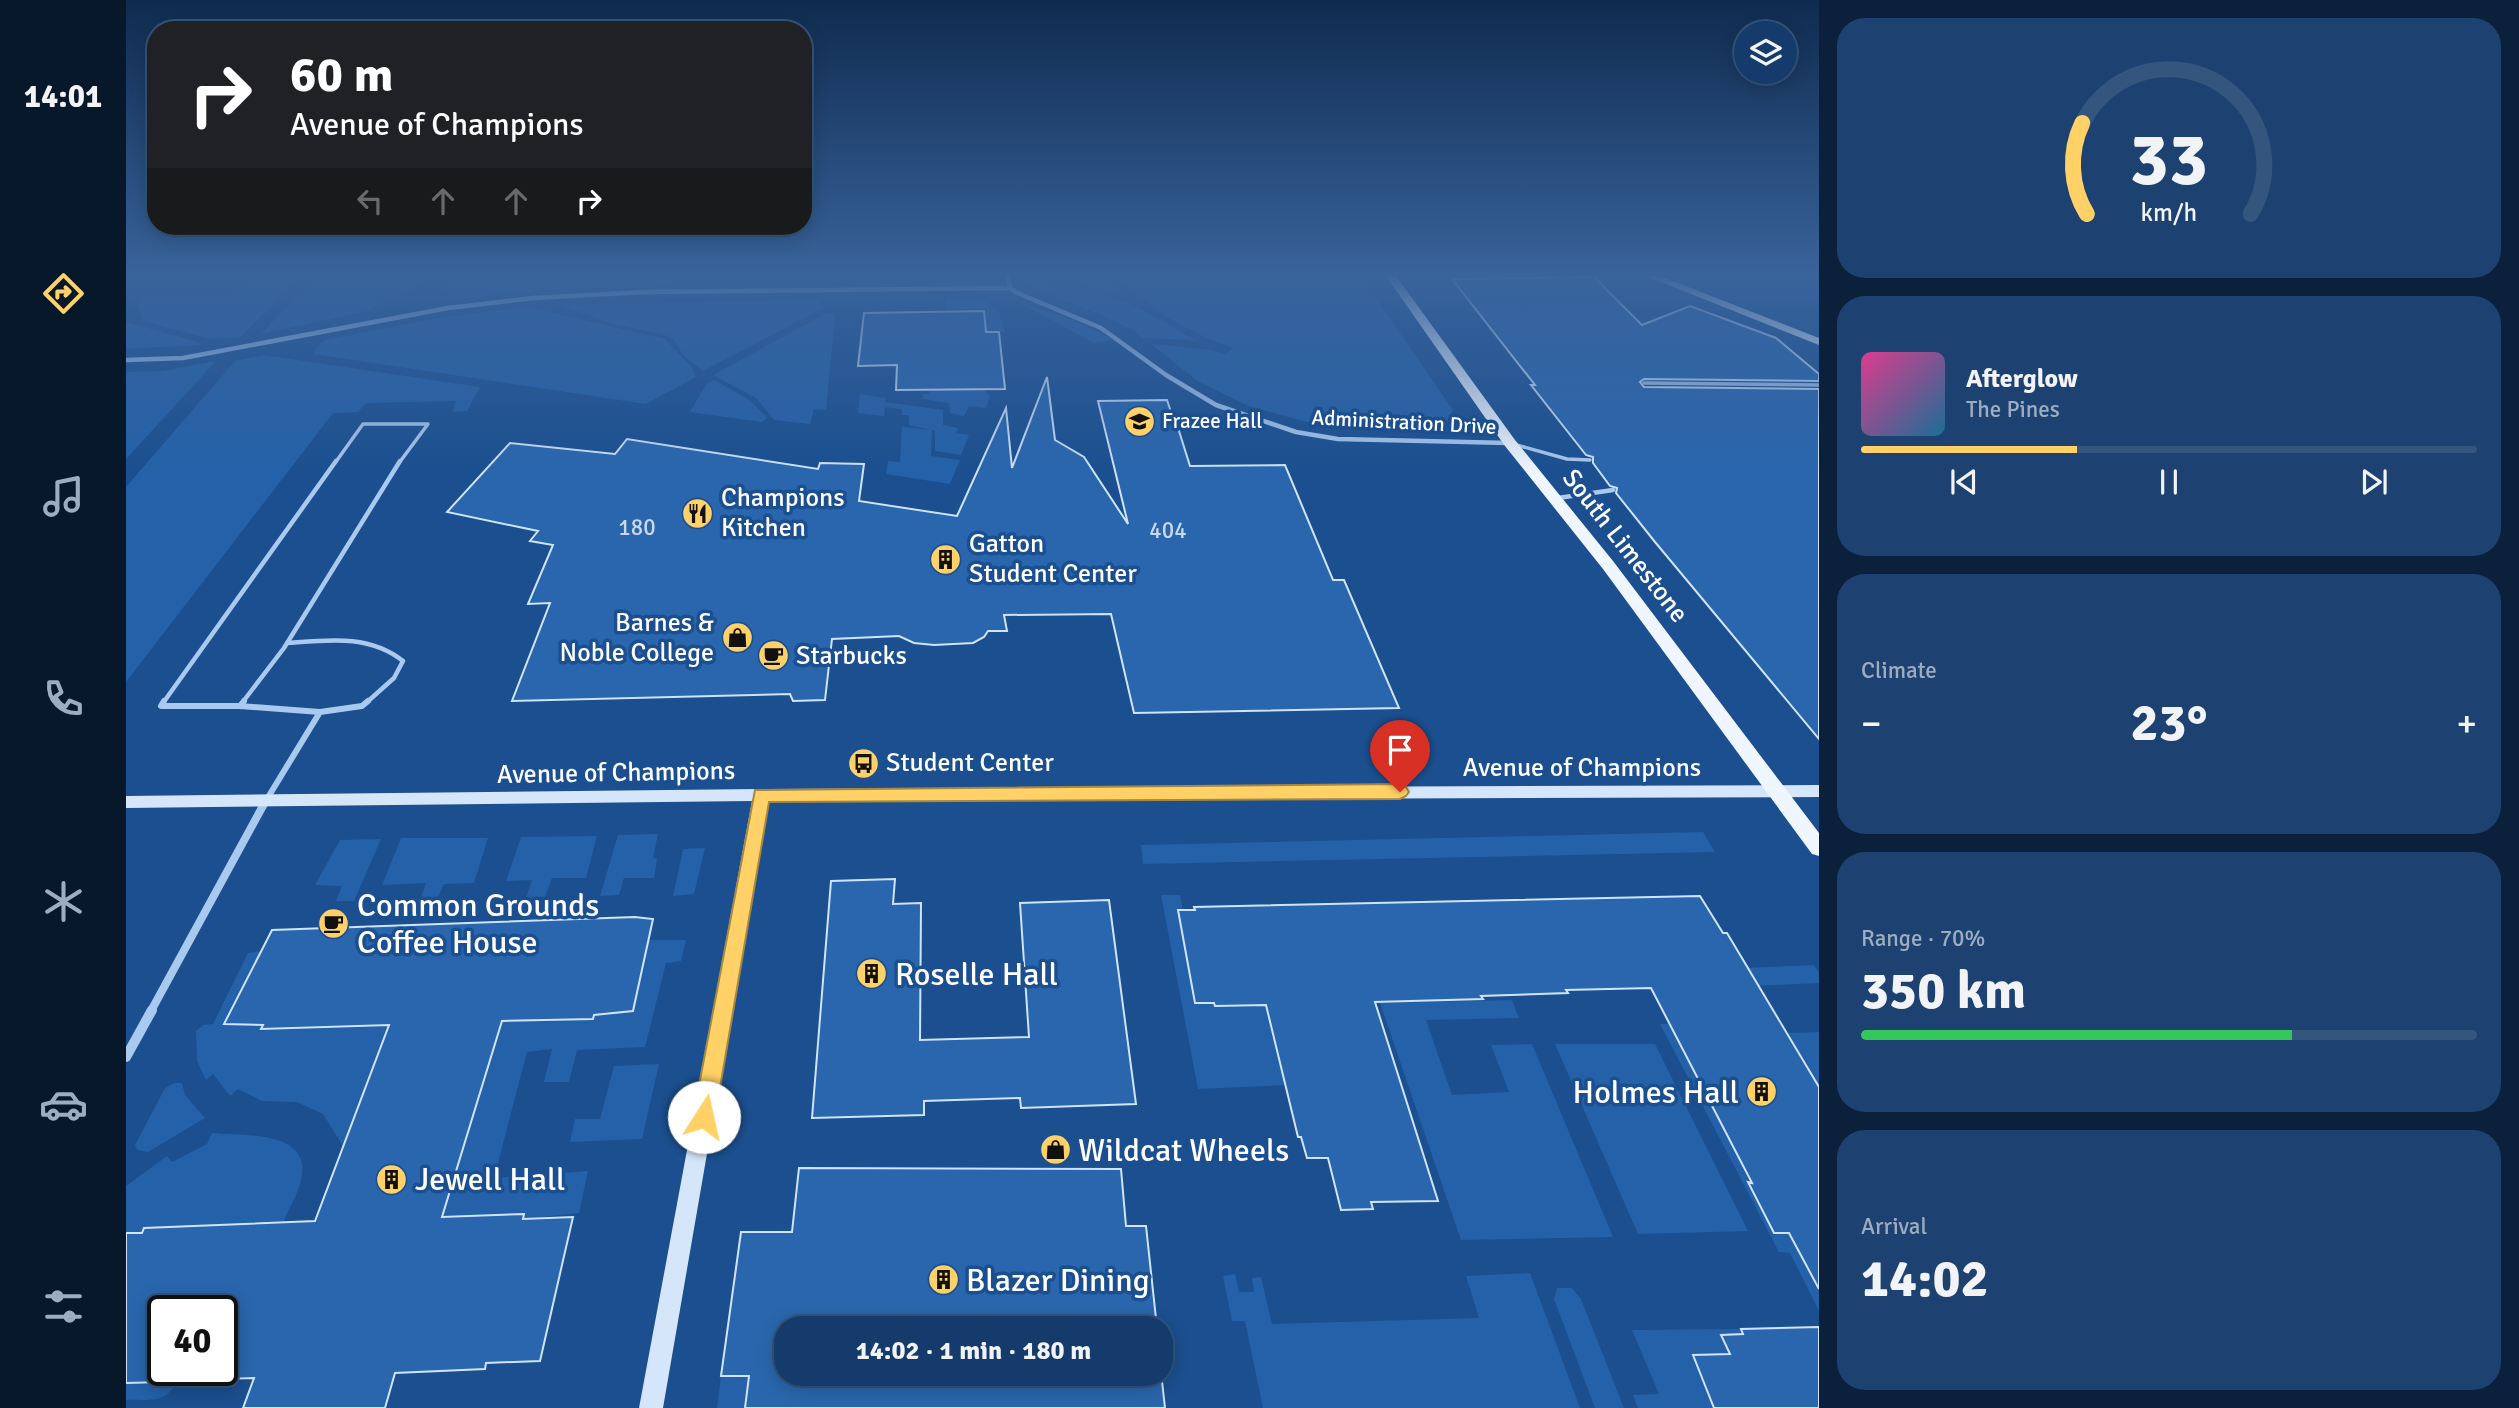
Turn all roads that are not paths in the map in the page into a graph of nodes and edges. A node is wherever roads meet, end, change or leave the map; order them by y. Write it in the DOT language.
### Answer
graph roads {
  1 [pos="269,342"];
  2 [pos="1120,342"];
  3 [pos="1438,342"];
  4 [pos="126,360"];
  5 [pos="1644,383"];
  6 [pos="1819,384"];
  7 [pos="1510,443"];
  8 [pos="1590,460"];
  9 [pos="1613,490"];
  10 [pos="1555,499"];
  11 [pos="287,643"];
  12 [pos="239,708"];
  13 [pos="320,712"];
  14 [pos="1819,791"];
  15 [pos="1779,792"];
  16 [pos="761,795"];
  17 [pos="126,802"];
  18 [pos="265,802"];
  19 [pos="1819,848"];
  20 [pos="126,1057"];
  21 [pos="651,1408"];
  1 -- 4 [label="street"];
  2 -- 7 [label="street, Administration Drive"];
  3 -- 7 [label="main road, South Limestone"];
  5 -- 6 [label="lane"];
  7 -- 8 [label="lane"];
  7 -- 10 [label="main road, South Limestone"];
  9 -- 10 [label="lane"];
  10 -- 15 [label="main road, South Limestone"];
  11 -- 12 [label="lane"];
  11 -- 12 [label="lane"];
  11 -- 13 [label="lane"];
  12 -- 13 [label="lane"];
  13 -- 18 [label="lane"];
  14 -- 15 [label="main road, Avenue of Champions"];
  15 -- 16 [label="main road, Avenue of Champions"];
  15 -- 19 [label="main road, South Limestone"];
  16 -- 18 [label="main road, Avenue of Champions"];
  16 -- 21 [label="main road"];
  17 -- 18 [label="main road, Avenue of Champions"];
  18 -- 20 [label="street"];
}
